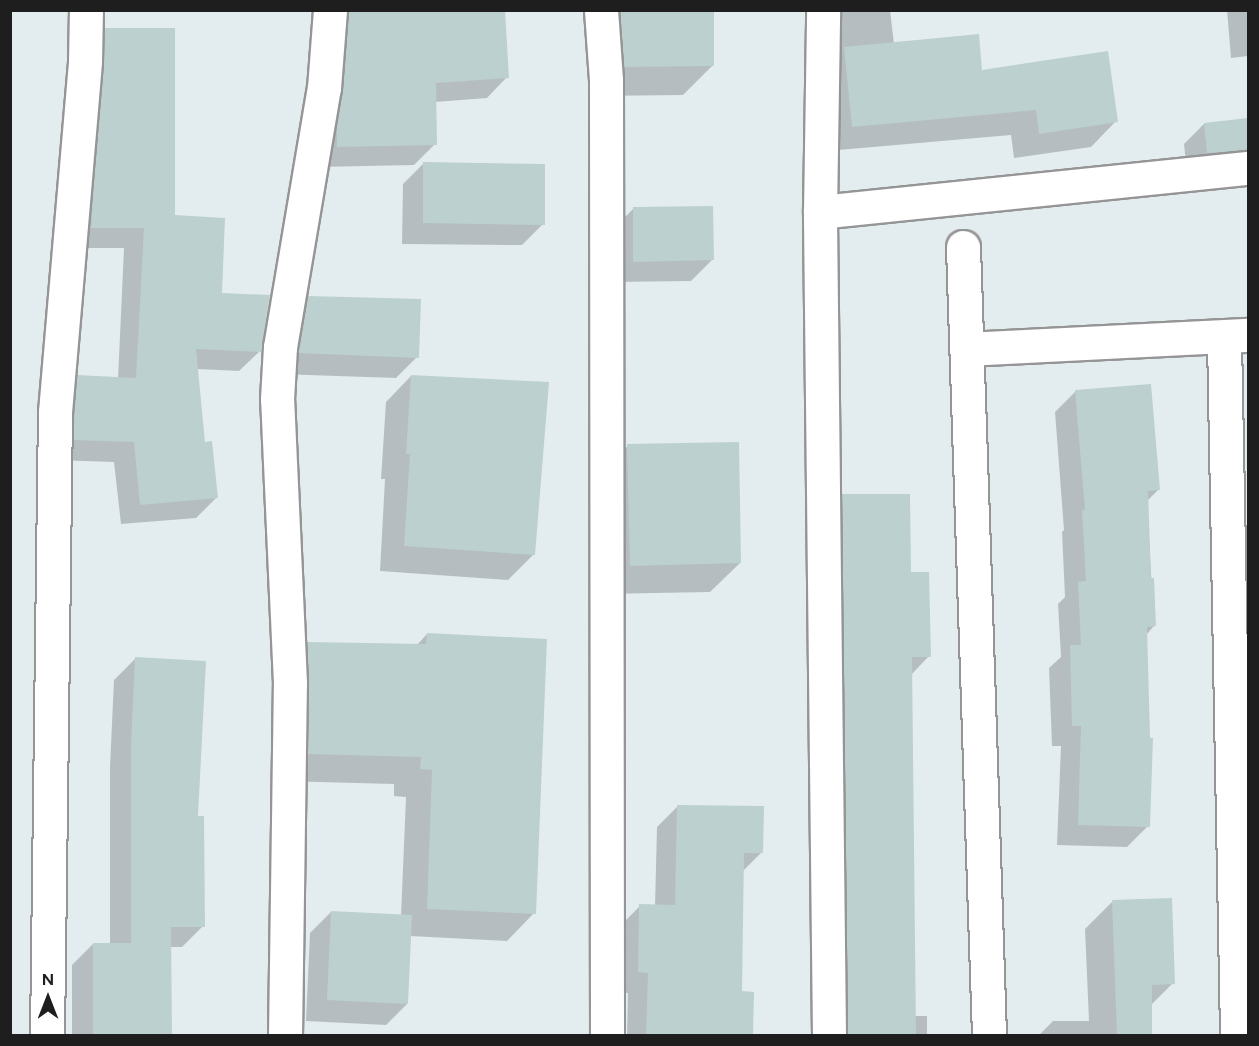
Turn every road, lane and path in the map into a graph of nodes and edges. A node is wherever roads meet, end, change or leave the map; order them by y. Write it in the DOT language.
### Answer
graph roads {
  1 [pos="86,10"];
  2 [pos="330,10"];
  3 [pos="601,10"];
  4 [pos="823,10"];
  5 [pos="1248,168"];
  6 [pos="820,212"];
  7 [pos="963,247"];
  8 [pos="1236,336"];
  9 [pos="967,349"];
  10 [pos="48,1035"];
  11 [pos="285,1035"];
  12 [pos="607,1035"];
  13 [pos="829,1035"];
  14 [pos="989,1035"];
  15 [pos="1237,1035"];
  1 -- 10 [label="street"];
  2 -- 11 [label="street"];
  3 -- 12 [label="street"];
  4 -- 6 [label="street"];
  5 -- 6 [label="street"];
  6 -- 13 [label="street"];
  7 -- 9 [label="street"];
  8 -- 9 [label="street"];
  8 -- 15 [label="street"];
  9 -- 14 [label="street"];
}
